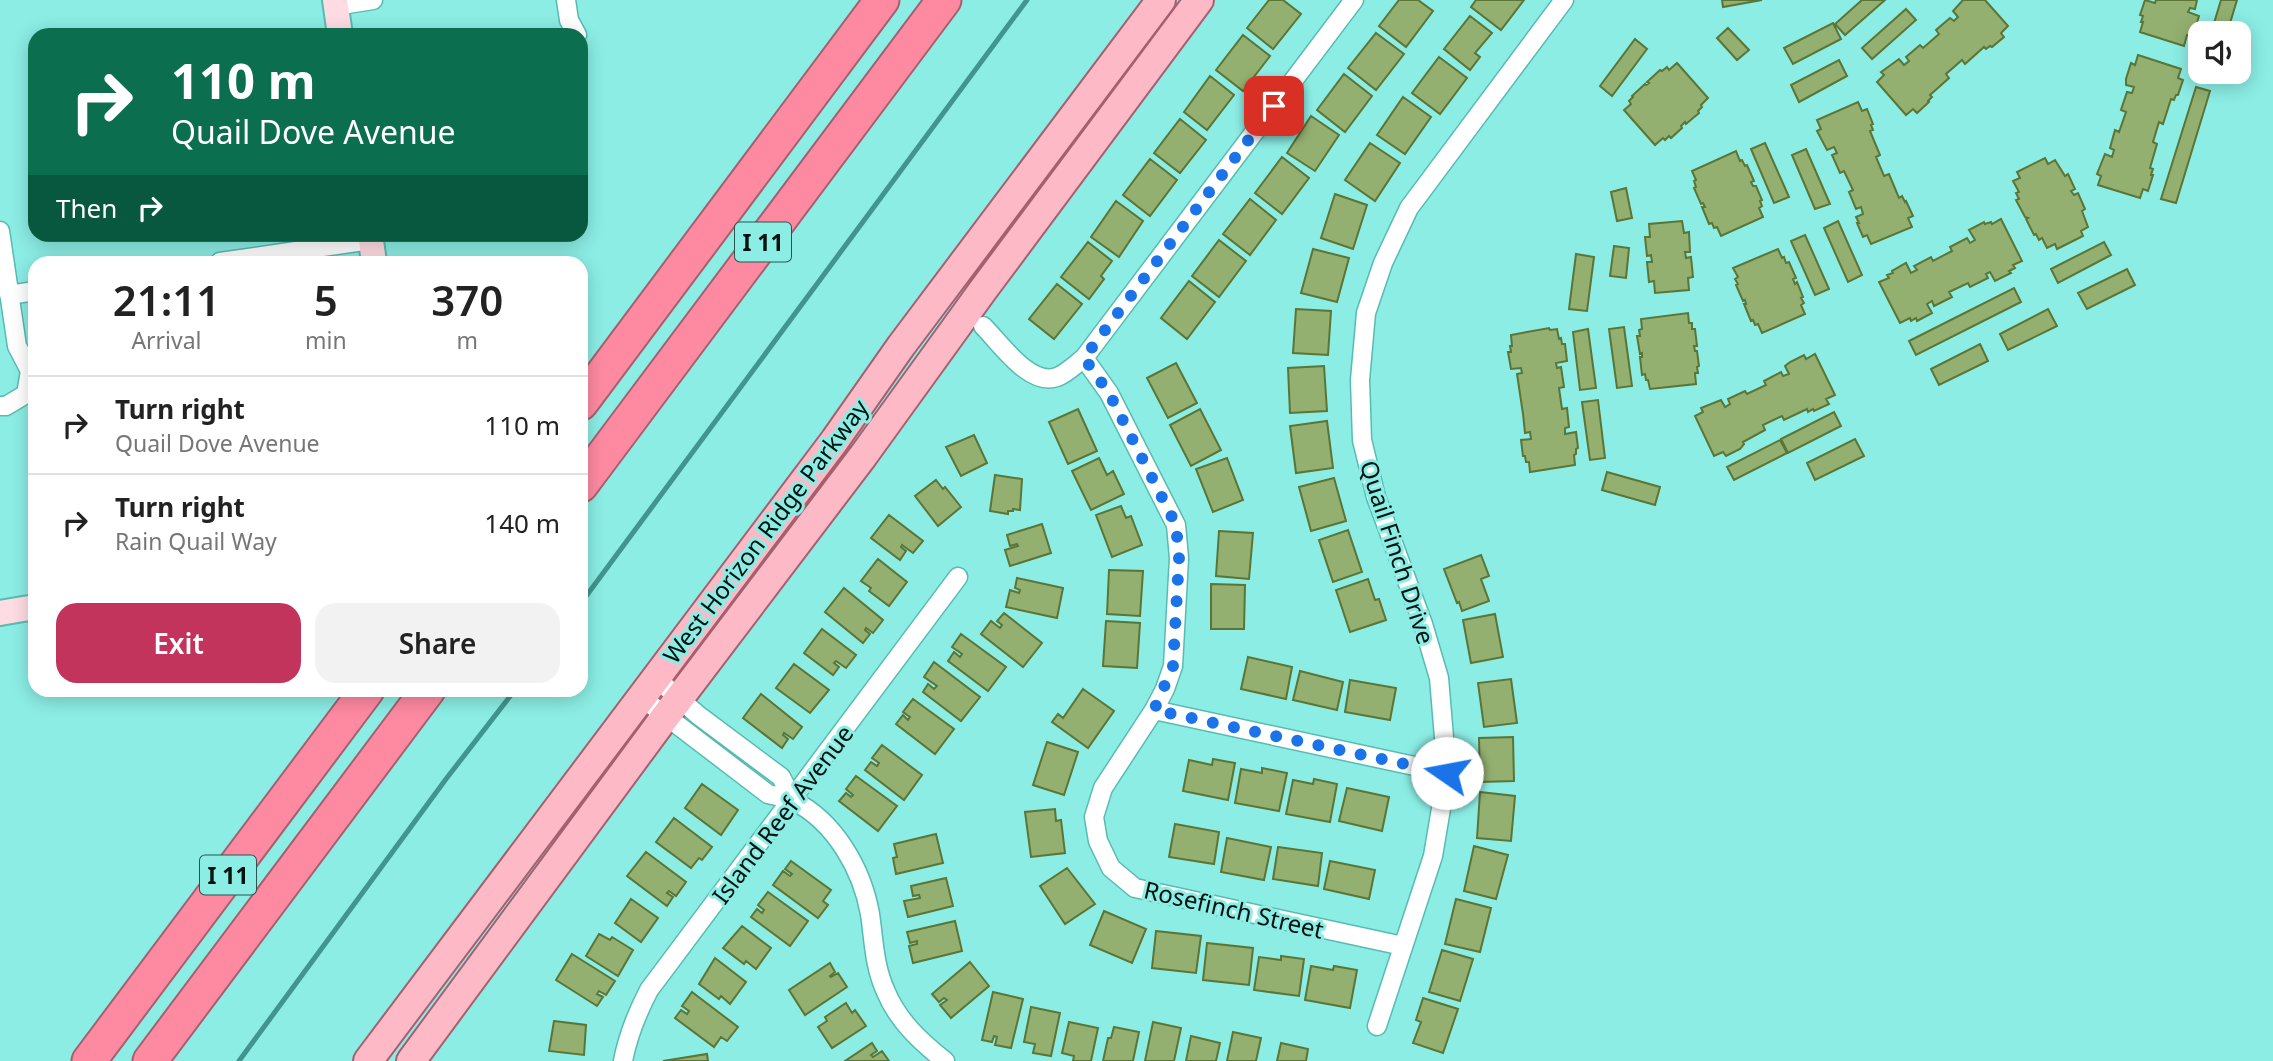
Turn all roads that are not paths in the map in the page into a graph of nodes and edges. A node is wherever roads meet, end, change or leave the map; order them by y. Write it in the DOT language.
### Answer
graph roads {
  1 [pos="373,0"];
  2 [pos="566,0"];
  3 [pos="882,0"];
  4 [pos="944,0"];
  5 [pos="1161,0"];
  6 [pos="1199,0"];
  7 [pos="1354,0"];
  8 [pos="1564,0"];
  9 [pos="335,3"];
  10 [pos="339,28"];
  11 [pos="573,28"];
  12 [pos="0,231"];
  13 [pos="372,246"];
  14 [pos="277,256"];
  15 [pos="28,291"];
  16 [pos="9,295"];
  17 [pos="973,322"];
  18 [pos="901,346"];
  19 [pos="1084,358"];
  20 [pos="28,367"];
  21 [pos="28,382"];
  22 [pos="588,394"];
  23 [pos="0,406"];
  24 [pos="588,476"];
  25 [pos="958,577"];
  26 [pos="28,608"];
  27 [pos="0,613"];
  28 [pos="649,688"];
  29 [pos="362,697"];
  30 [pos="423,697"];
  31 [pos="672,708"];
  32 [pos="1154,710"];
  33 [pos="1447,773"];
  34 [pos="793,800"];
  35 [pos="1403,946"];
  36 [pos="1377,1026"];
  37 [pos="89,1061"];
  38 [pos="150,1061"];
  39 [pos="368,1061"];
  40 [pos="411,1061"];
  41 [pos="623,1061"];
  42 [pos="945,1061"];
  1 -- 9 [label="street"];
  2 -- 11 [label="street"];
  3 -- 22 [label="highway, I 11"];
  4 -- 24 [label="highway, I 11"];
  5 -- 18 [label="main road, West Horizon Ridge Parkway"];
  6 -- 17 [label="main road, West Horizon Ridge Parkway"];
  7 -- 19 [label="street"];
  8 -- 33 [label="street, Quail Finch Drive"];
  9 -- 10 [label="street"];
  12 -- 16 [label="street"];
  13 -- 14 [label="street"];
  15 -- 16 [label="street"];
  16 -- 20 [label="street"];
  17 -- 18 [label="main road"];
  17 -- 19 [label="street"];
  17 -- 31 [label="main road, West Horizon Ridge Parkway"];
  18 -- 28 [label="main road, West Horizon Ridge Parkway"];
  19 -- 32 [label="street, Rosefinch Street"];
  21 -- 23 [label="street"];
  25 -- 34 [label="street, Island Reef Avenue"];
  26 -- 27 [label="street"];
  28 -- 31 [label="street"];
  28 -- 39 [label="main road, West Horizon Ridge Parkway"];
  29 -- 37 [label="highway, I 11"];
  30 -- 38 [label="highway, I 11"];
  31 -- 34 [label="street"];
  31 -- 40 [label="main road, West Horizon Ridge Parkway"];
  32 -- 33 [label="street"];
  32 -- 35 [label="street, Rosefinch Street"];
  33 -- 35 [label="street, Quail Finch Drive"];
  34 -- 41 [label="street, Island Reef Avenue"];
  34 -- 42 [label="street"];
  35 -- 36 [label="street, Quail Finch Drive"];
}
